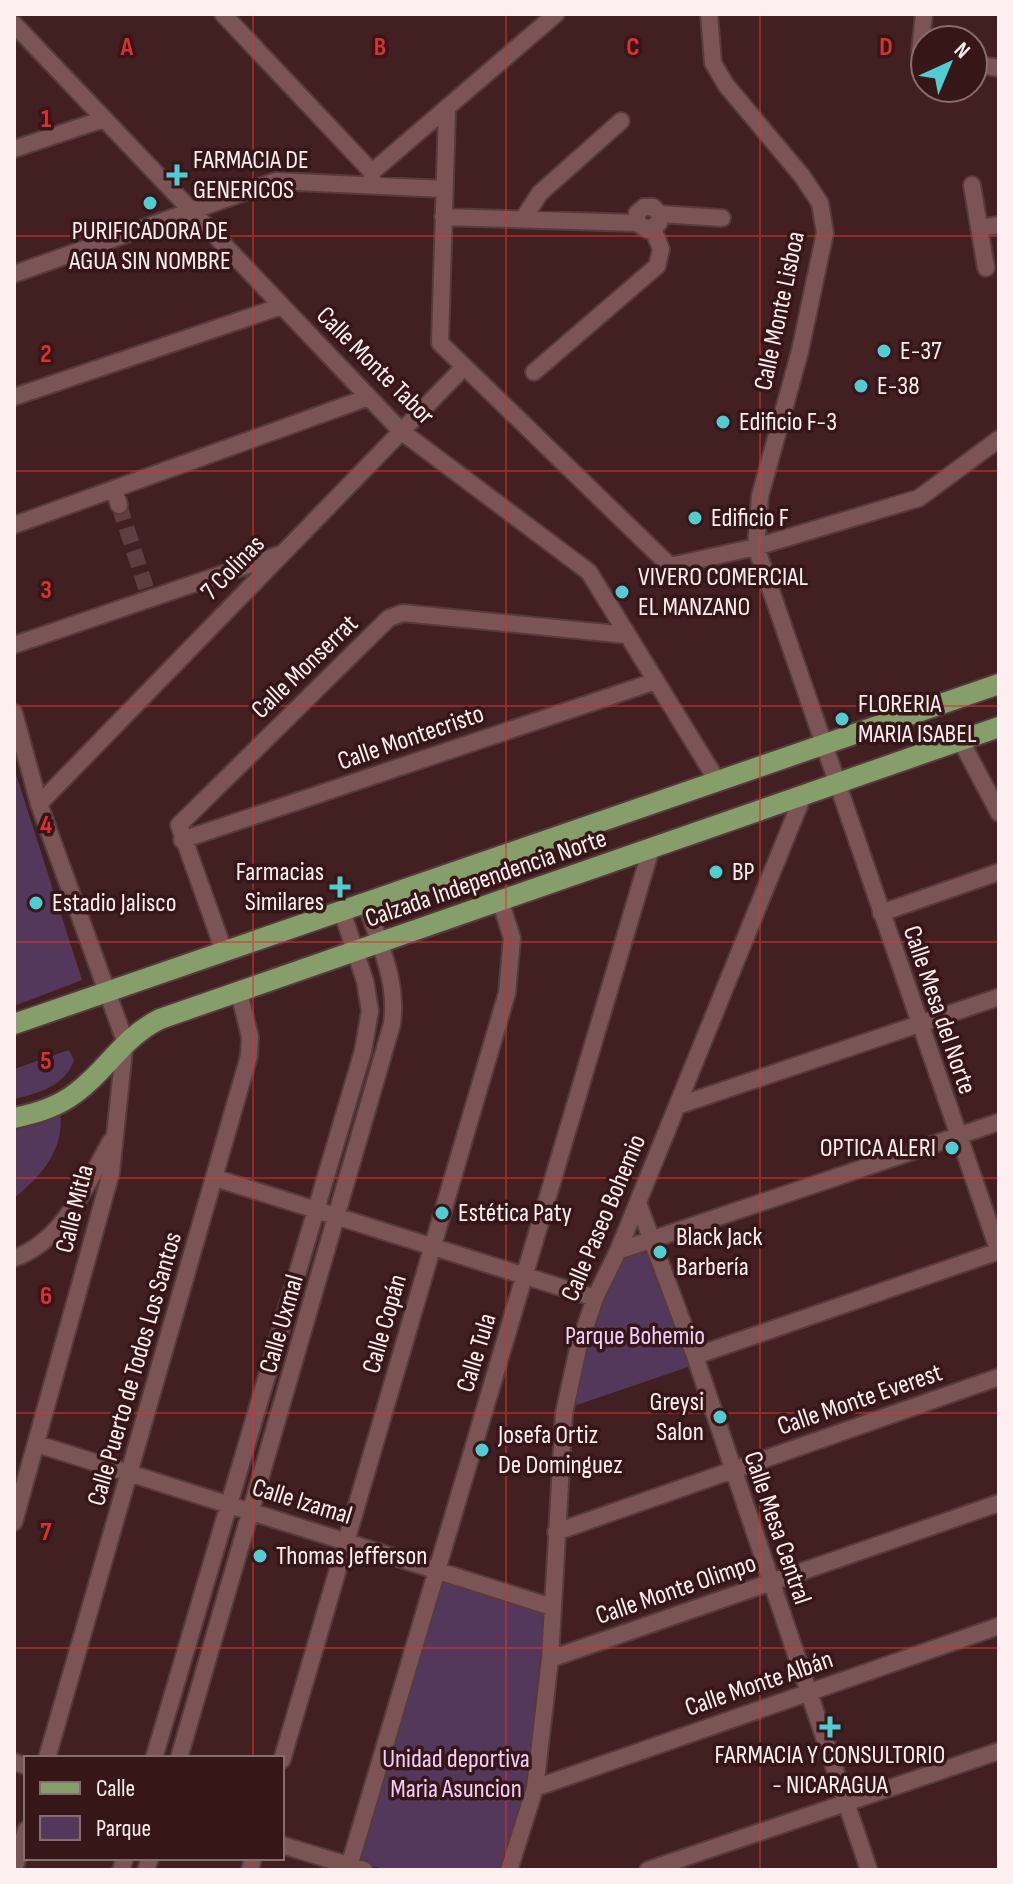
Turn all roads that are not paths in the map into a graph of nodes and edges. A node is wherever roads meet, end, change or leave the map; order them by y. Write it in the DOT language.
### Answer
graph roads {
  1 [pos="223,14"];
  2 [pos="556,14"];
  3 [pos="709,14"];
  4 [pos="14,24"];
  5 [pos="447,111"];
  6 [pos="104,119"];
  7 [pos="621,121"];
  8 [pos="14,149"];
  9 [pos="371,178"];
  10 [pos="972,185"];
  11 [pos="444,189"];
  12 [pos="193,213"];
  13 [pos="443,217"];
  14 [pos="722,218"];
  15 [pos="523,219"];
  16 [pos="650,222"];
  17 [pos="999,225"];
  18 [pos="979,228"];
  19 [pos="986,268"];
  20 [pos="14,274"];
  21 [pos="282,306"];
  22 [pos="464,367"];
  23 [pos="534,372"];
  24 [pos="14,397"];
  25 [pos="369,397"];
  26 [pos="401,431"];
  27 [pos="999,439"];
  28 [pos="14,525"];
  29 [pos="756,547"];
  30 [pos="280,554"];
  31 [pos="627,635"];
  32 [pos="14,645"];
  33 [pos="656,681"];
  34 [pos="999,684"];
  35 [pos="14,713"];
  36 [pos="999,727"];
  37 [pos="961,741"];
  38 [pos="823,745"];
  39 [pos="718,782"];
  40 [pos="836,782"];
  41 [pos="803,796"];
  42 [pos="39,804"];
  43 [pos="999,813"];
  44 [pos="182,840"];
  45 [pos="651,849"];
  46 [pos="999,872"];
  47 [pos="500,900"];
  48 [pos="366,903"];
  49 [pos="342,911"];
  50 [pos="881,913"];
  51 [pos="381,943"];
  52 [pos="224,951"];
  53 [pos="355,953"];
  54 [pos="239,992"];
  55 [pos="107,993"];
  56 [pos="999,997"];
  57 [pos="14,1024"];
  58 [pos="919,1024"];
  59 [pos="125,1041"];
  60 [pos="677,1106"];
  61 [pos="14,1118"];
  62 [pos="999,1122"];
  63 [pos="957,1136"];
  64 [pos="112,1140"];
  65 [pos="215,1178"];
  66 [pos="638,1203"];
  67 [pos="315,1210"];
  68 [pos="338,1217"];
  69 [pos="650,1240"];
  70 [pos="433,1247"];
  71 [pos="618,1251"];
  72 [pos="999,1252"];
  73 [pos="14,1258"];
  74 [pos="525,1276"];
  75 [pos="595,1298"];
  76 [pos="695,1356"];
  77 [pos="999,1377"];
  78 [pos="37,1444"];
  79 [pos="731,1470"];
  80 [pos="129,1473"];
  81 [pos="999,1503"];
  82 [pos="228,1504"];
  83 [pos="252,1511"];
  84 [pos="14,1522"];
  85 [pos="556,1532"];
  86 [pos="346,1541"];
  87 [pos="438,1570"];
  88 [pos="770,1583"];
  89 [pos="552,1607"];
  90 [pos="999,1626"];
  91 [pos="550,1659"];
  92 [pos="809,1693"];
  93 [pos="999,1751"];
  94 [pos="48,1756"];
  95 [pos="155,1756"];
  96 [pos="180,1756"];
  97 [pos="283,1756"];
  98 [pos="535,1788"];
  99 [pos="847,1803"];
  100 [pos="24,1837"];
  101 [pos="284,1846"];
  102 [pos="354,1868"];
  103 [pos="14,1870"];
  104 [pos="509,1870"];
  105 [pos="648,1870"];
  106 [pos="869,1870"];
  1 -- 9 [label="street"];
  2 -- 5 [label="street"];
  3 -- 29 [label="street, Calle Monte Lisboa"];
  4 -- 6 [label="street, Calle Monte Tabor"];
  5 -- 9 [label="street"];
  5 -- 11 [label="street"];
  6 -- 8 [label="street"];
  6 -- 12 [label="street, Calle Monte Tabor"];
  7 -- 15 [label="street"];
  9 -- 11 [label="street"];
  9 -- 12 [label="street"];
  10 -- 18 [label="street"];
  11 -- 13 [label="street"];
  12 -- 20 [label="street"];
  12 -- 21 [label="street, Calle Monte Tabor"];
  13 -- 15 [label="street"];
  13 -- 22 [label="street"];
  14 -- 16 [label="street"];
  15 -- 16 [label="street"];
  16 -- 23 [label="street"];
  17 -- 18 [label="street"];
  18 -- 19 [label="street"];
  21 -- 24 [label="street"];
  21 -- 25 [label="street, Calle Monte Tabor"];
  22 -- 26 [label="street, 7 Colinas"];
  22 -- 29 [label="street"];
  25 -- 26 [label="street, Calle Monte Tabor"];
  25 -- 28 [label="street"];
  26 -- 30 [label="street, 7 Colinas"];
  26 -- 31 [label="street, Calle Monte Tabor"];
  27 -- 29 [label="street"];
  29 -- 38 [label="street, Calle Monte Lisboa"];
  30 -- 32 [label="street"];
  30 -- 42 [label="street, 7 Colinas"];
  31 -- 33 [label="street, Calle Monte Tabor"];
  31 -- 44 [label="street, Calle Monserrat"];
  33 -- 39 [label="street, Calle Monte Tabor"];
  33 -- 44 [label="street, Calle Montecristo"];
  34 -- 38 [label="main road, Calzada Independencia Norte"];
  35 -- 42 [label="street"];
  36 -- 37 [label="main road, Calzada Independencia Norte"];
  37 -- 40 [label="main road, Calzada Independencia Norte"];
  37 -- 43 [label="street"];
  38 -- 39 [label="main road, Calzada Independencia Norte"];
  38 -- 40 [label="street, Calle Monte Lisboa"];
  39 -- 48 [label="main road, Calzada Independencia Norte"];
  40 -- 41 [label="main road, Calzada Independencia Norte"];
  40 -- 50 [label="street, Calle Mesa del Norte"];
  41 -- 45 [label="main road, Calzada Independencia Norte"];
  41 -- 60 [label="street, Calle Paseo Bohemio"];
  42 -- 55 [label="street"];
  44 -- 52 [label="street"];
  45 -- 47 [label="main road, Calzada Independencia Norte"];
  45 -- 74 [label="street, Calle Tula"];
  46 -- 50 [label="street"];
  47 -- 51 [label="main road, Calzada Independencia Norte"];
  47 -- 70 [label="street, Calle Copán"];
  48 -- 49 [label="main road, Calzada Independencia Norte"];
  48 -- 51 [label="street, Calle Uxmal"];
  49 -- 52 [label="main road, Calzada Independencia Norte"];
  49 -- 53 [label="street, Calle Uxmal"];
  50 -- 58 [label="street, Calle Mesa del Norte"];
  51 -- 53 [label="main road, Calzada Independencia Norte"];
  51 -- 68 [label="street, Calle Uxmal"];
  52 -- 55 [label="main road, Calzada Independencia Norte"];
  53 -- 54 [label="main road, Calzada Independencia Norte"];
  53 -- 67 [label="street, Calle Uxmal"];
  54 -- 59 [label="main road, Calzada Independencia Norte"];
  54 -- 65 [label="street, Calle Puerto de Todos Los Santos"];
  55 -- 57 [label="main road, Calzada Independencia Norte"];
  55 -- 59 [label="street"];
  56 -- 58 [label="street"];
  58 -- 60 [label="street"];
  58 -- 63 [label="street, Calle Mesa del Norte"];
  59 -- 61 [label="main road, Calzada Independencia Norte"];
  59 -- 64 [label="street, Calle Mitla"];
  60 -- 66 [label="street, Calle Paseo Bohemio"];
  62 -- 63 [label="street"];
  63 -- 69 [label="street"];
  63 -- 72 [label="street, Calle Mesa del Norte"];
  64 -- 73 [label="street"];
  64 -- 78 [label="street, Calle Mitla"];
  65 -- 67 [label="street"];
  65 -- 80 [label="street, Calle Puerto de Todos Los Santos"];
  66 -- 69 [label="street, Calle Mesa Central"];
  66 -- 71 [label="street, Calle Paseo Bohemio"];
  67 -- 68 [label="street"];
  67 -- 82 [label="street, Calle Uxmal"];
  68 -- 70 [label="street"];
  68 -- 83 [label="street, Calle Uxmal"];
  69 -- 71 [label="street"];
  69 -- 76 [label="street, Calle Mesa Central"];
  70 -- 74 [label="street"];
  70 -- 86 [label="street, Calle Copán"];
  71 -- 75 [label="street, Calle Paseo Bohemio"];
  72 -- 76 [label="street"];
  74 -- 75 [label="street"];
  74 -- 87 [label="street, Calle Tula"];
  75 -- 85 [label="street, Calle Paseo Bohemio"];
  76 -- 79 [label="street, Calle Mesa Central"];
  77 -- 79 [label="street, Calle Monte Everest"];
  78 -- 80 [label="street, Calle Izamal"];
  78 -- 84 [label="street, Calle Mitla"];
  79 -- 85 [label="street, Calle Monte Everest"];
  79 -- 88 [label="street, Calle Mesa Central"];
  80 -- 82 [label="street, Calle Izamal"];
  80 -- 94 [label="street, Calle Puerto de Todos Los Santos"];
  81 -- 88 [label="street, Calle Monte Olimpo"];
  82 -- 83 [label="street, Calle Izamal"];
  82 -- 95 [label="street, Calle Uxmal"];
  83 -- 86 [label="street, Calle Izamal"];
  83 -- 96 [label="street, Calle Uxmal"];
  85 -- 89 [label="street, Calle Paseo Bohemio"];
  86 -- 87 [label="street, Calle Izamal"];
  86 -- 97 [label="street, Calle Copán"];
  87 -- 89 [label="street, Calle Izamal"];
  87 -- 102 [label="street, Calle Tula"];
  88 -- 91 [label="street, Calle Monte Olimpo"];
  88 -- 92 [label="street, Calle Mesa Central"];
  89 -- 91 [label="street, Calle Paseo Bohemio"];
  90 -- 92 [label="street, Calle Monte Albán"];
  91 -- 98 [label="street, Calle Paseo Bohemio"];
  92 -- 98 [label="street, Calle Monte Albán"];
  92 -- 99 [label="street, Calle Mesa Central"];
  93 -- 99 [label="street"];
  98 -- 104 [label="street, Calle Paseo Bohemio"];
  99 -- 105 [label="street"];
  99 -- 106 [label="street, Calle Mesa Central"];
  100 -- 103 [label="street"];
  101 -- 102 [label="street"];
}
